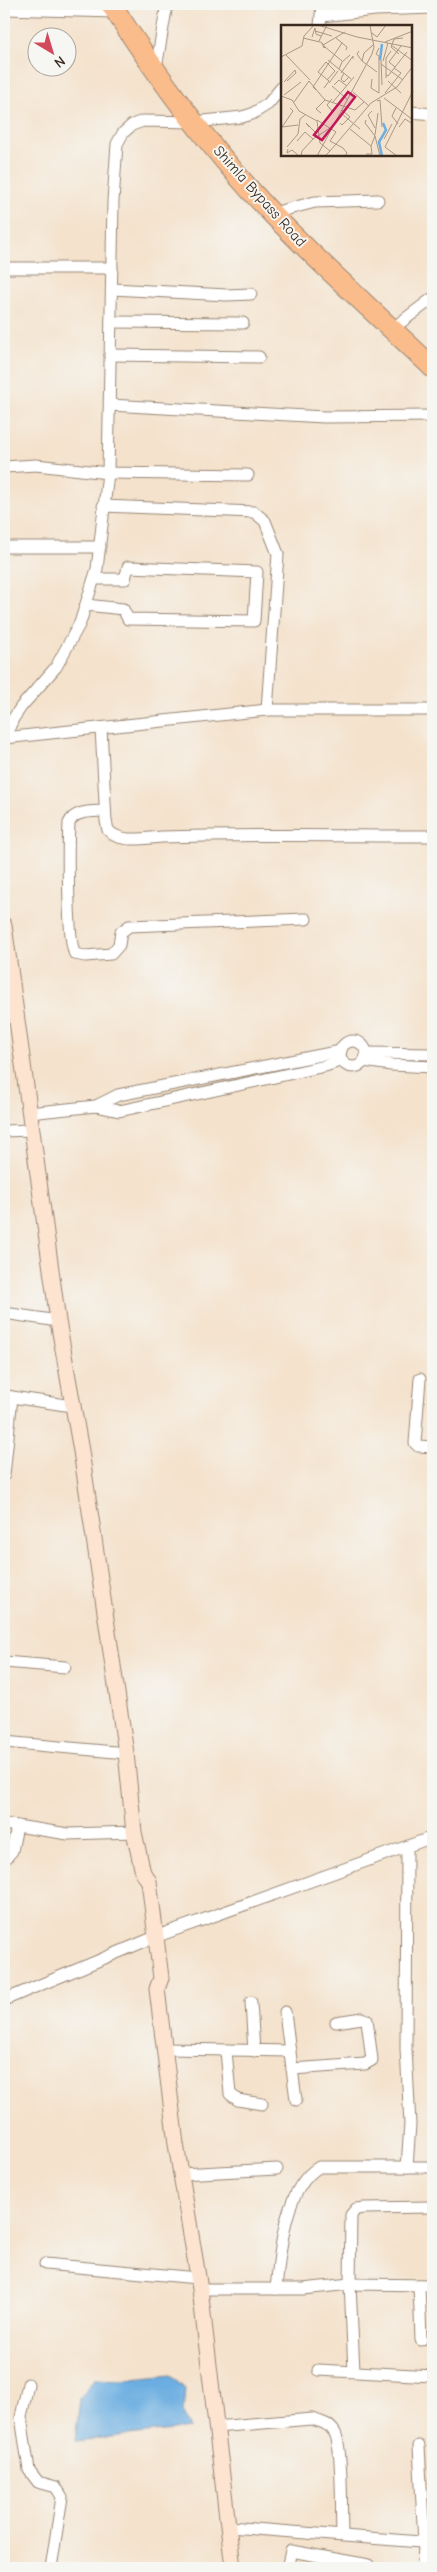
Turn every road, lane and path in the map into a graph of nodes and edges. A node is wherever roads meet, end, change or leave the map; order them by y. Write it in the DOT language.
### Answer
graph roads {
  1 [pos="167,4"];
  2 [pos="322,4"];
  3 [pos="114,8"];
  4 [pos="433,8"];
  5 [pos="4,9"];
  6 [pos="321,21"];
  7 [pos="156,68"];
  8 [pos="281,88"];
  9 [pos="412,112"];
  10 [pos="433,114"];
  11 [pos="195,122"];
  12 [pos="378,200"];
  13 [pos="272,213"];
  14 [pos="4,268"];
  15 [pos="112,268"];
  16 [pos="112,289"];
  17 [pos="251,294"];
  18 [pos="433,298"];
  19 [pos="111,322"];
  20 [pos="243,323"];
  21 [pos="392,329"];
  22 [pos="110,355"];
  23 [pos="259,357"];
  24 [pos="433,368"];
  25 [pos="110,405"];
  26 [pos="433,416"];
  27 [pos="4,467"];
  28 [pos="108,473"];
  29 [pos="248,475"];
  30 [pos="103,506"];
  31 [pos="100,547"];
  32 [pos="4,548"];
  33 [pos="94,579"];
  34 [pos="86,606"];
  35 [pos="266,710"];
  36 [pos="433,710"];
  37 [pos="101,728"];
  38 [pos="5,738"];
  39 [pos="105,811"];
  40 [pos="433,836"];
  41 [pos="306,919"];
  42 [pos="4,925"];
  43 [pos="433,1054"];
  44 [pos="341,1055"];
  45 [pos="365,1057"];
  46 [pos="433,1067"];
  47 [pos="96,1106"];
  48 [pos="29,1113"];
  49 [pos="31,1130"];
  50 [pos="4,1131"];
  51 [pos="4,1312"];
  52 [pos="58,1321"];
  53 [pos="420,1379"];
  54 [pos="8,1396"];
  55 [pos="72,1406"];
  56 [pos="433,1446"];
  57 [pos="4,1475"];
  58 [pos="4,1662"];
  59 [pos="65,1667"];
  60 [pos="4,1742"];
  61 [pos="126,1753"];
  62 [pos="4,1824"];
  63 [pos="17,1826"];
  64 [pos="134,1832"];
  65 [pos="433,1837"];
  66 [pos="407,1847"];
  67 [pos="4,1860"];
  68 [pos="151,1939"];
  69 [pos="4,2000"];
  70 [pos="251,2002"];
  71 [pos="285,2012"];
  72 [pos="336,2022"];
  73 [pos="166,2049"];
  74 [pos="226,2051"];
  75 [pos="254,2051"];
  76 [pos="290,2051"];
  77 [pos="292,2069"];
  78 [pos="296,2100"];
  79 [pos="262,2104"];
  80 [pos="407,2167"];
  81 [pos="433,2167"];
  82 [pos="277,2169"];
  83 [pos="181,2174"];
  84 [pos="433,2207"];
  85 [pos="45,2264"];
  86 [pos="198,2283"];
  87 [pos="350,2284"];
  88 [pos="419,2284"];
  89 [pos="433,2285"];
  90 [pos="276,2289"];
  91 [pos="421,2340"];
  92 [pos="318,2370"];
  93 [pos="354,2371"];
  94 [pos="433,2376"];
  95 [pos="28,2384"];
  96 [pos="215,2427"];
  97 [pos="418,2446"];
  98 [pos="229,2527"];
  99 [pos="342,2535"];
  100 [pos="428,2543"];
  101 [pos="51,2568"];
  102 [pos="234,2568"];
  103 [pos="287,2568"];
  104 [pos="369,2568"];
  105 [pos="422,2568"];
  1 -- 7 [label="street"];
  2 -- 6 [label="street"];
  3 -- 5 [label="street"];
  3 -- 7 [label="highway, Shimla Bypass Road"];
  4 -- 6 [label="street"];
  7 -- 11 [label="highway, Shimla Bypass Road"];
  8 -- 11 [label="street"];
  9 -- 10 [label="street"];
  11 -- 13 [label="highway, Shimla Bypass Road"];
  11 -- 15 [label="street"];
  12 -- 13 [label="street"];
  13 -- 21 [label="highway, Shimla Bypass Road"];
  14 -- 15 [label="street"];
  15 -- 16 [label="street"];
  16 -- 17 [label="street"];
  16 -- 19 [label="street"];
  18 -- 21 [label="street"];
  19 -- 20 [label="street"];
  19 -- 22 [label="street"];
  21 -- 24 [label="highway, Shimla Bypass Road"];
  22 -- 23 [label="street"];
  22 -- 25 [label="street"];
  25 -- 26 [label="street"];
  25 -- 28 [label="street"];
  27 -- 28 [label="street"];
  28 -- 29 [label="street"];
  28 -- 30 [label="street"];
  30 -- 31 [label="street"];
  30 -- 35 [label="street"];
  31 -- 32 [label="street"];
  31 -- 33 [label="street"];
  33 -- 34 [label="street"];
  33 -- 34 [label="street"];
  34 -- 38 [label="street"];
  35 -- 36 [label="street"];
  35 -- 37 [label="street"];
  37 -- 38 [label="street"];
  37 -- 39 [label="street"];
  39 -- 40 [label="street"];
  39 -- 41 [label="street"];
  42 -- 48 [label="street"];
  43 -- 45 [label="street"];
  44 -- 45 [label="street"];
  44 -- 45 [label="street"];
  44 -- 47 [label="street"];
  44 -- 47 [label="street"];
  45 -- 46 [label="street"];
  47 -- 48 [label="street"];
  48 -- 49 [label="street"];
  49 -- 50 [label="street"];
  49 -- 52 [label="street"];
  51 -- 52 [label="street"];
  52 -- 55 [label="street"];
  53 -- 56 [label="street"];
  54 -- 55 [label="street"];
  54 -- 57 [label="street"];
  55 -- 61 [label="street"];
  58 -- 59 [label="street"];
  60 -- 61 [label="street"];
  61 -- 64 [label="street"];
  62 -- 63 [label="street"];
  63 -- 64 [label="street"];
  63 -- 67 [label="street"];
  64 -- 68 [label="street"];
  65 -- 66 [label="street"];
  66 -- 68 [label="street"];
  66 -- 80 [label="street"];
  68 -- 69 [label="street"];
  68 -- 73 [label="street"];
  70 -- 75 [label="street"];
  71 -- 76 [label="street"];
  72 -- 77 [label="street"];
  73 -- 74 [label="street"];
  73 -- 83 [label="street"];
  74 -- 75 [label="street"];
  74 -- 79 [label="street"];
  75 -- 76 [label="street"];
  76 -- 77 [label="street"];
  77 -- 78 [label="street"];
  80 -- 81 [label="street"];
  80 -- 90 [label="street"];
  82 -- 83 [label="street"];
  83 -- 86 [label="street"];
  84 -- 87 [label="street"];
  85 -- 86 [label="street"];
  86 -- 90 [label="street"];
  86 -- 96 [label="street"];
  87 -- 88 [label="street"];
  87 -- 90 [label="street"];
  87 -- 93 [label="street"];
  88 -- 89 [label="street"];
  88 -- 91 [label="street"];
  92 -- 93 [label="street"];
  93 -- 94 [label="street"];
  95 -- 101 [label="street"];
  96 -- 98 [label="street"];
  96 -- 99 [label="street"];
  97 -- 100 [label="street"];
  98 -- 99 [label="street"];
  98 -- 102 [label="street"];
  99 -- 100 [label="street"];
  100 -- 105 [label="street"];
  103 -- 104 [label="street"];
}
